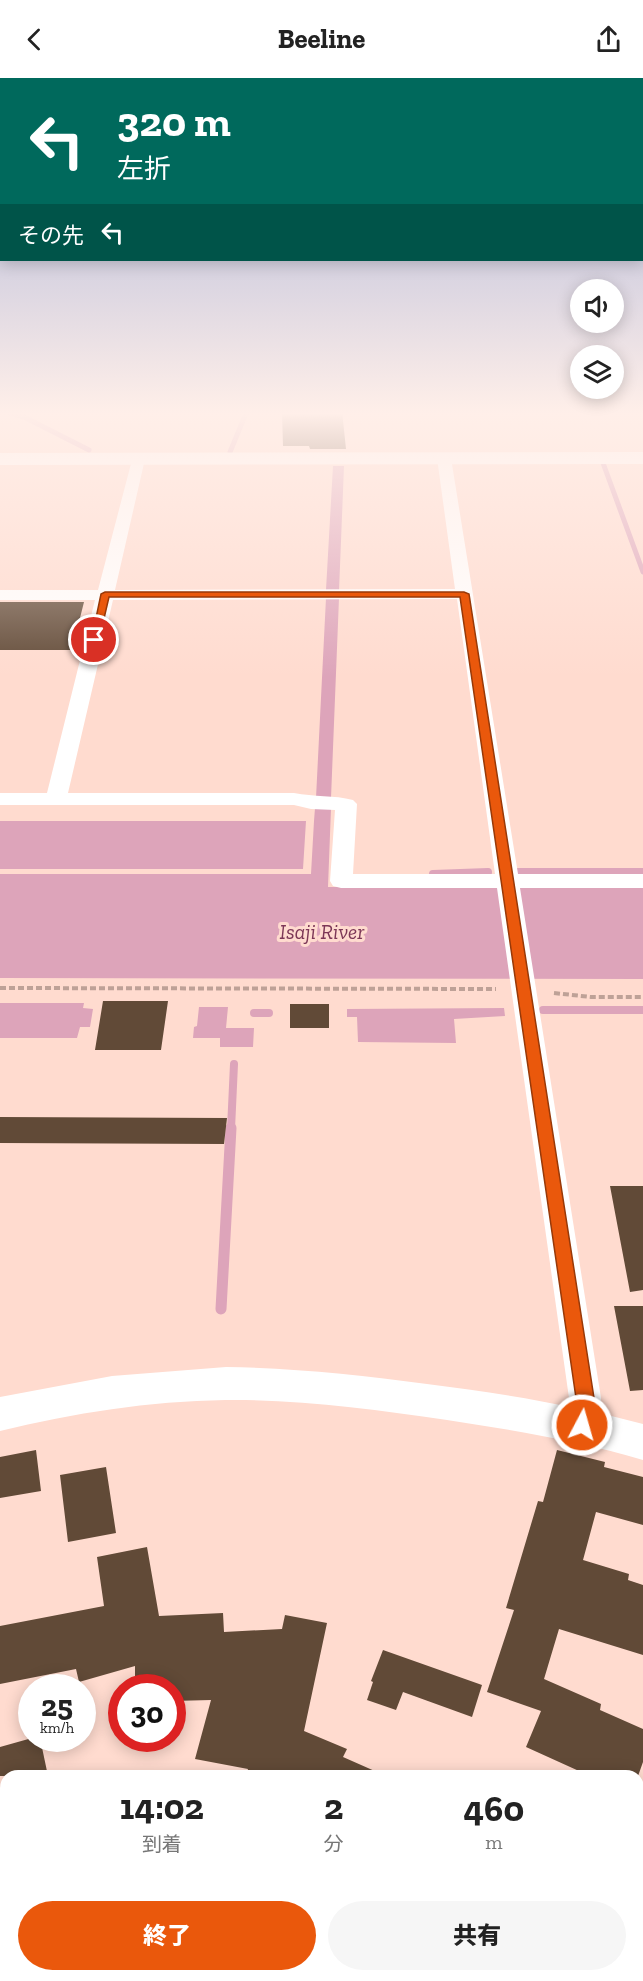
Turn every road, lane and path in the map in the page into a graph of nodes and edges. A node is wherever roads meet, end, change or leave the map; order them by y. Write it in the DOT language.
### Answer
graph roads {
  1 [pos="128,500"];
  2 [pos="450,500"];
  3 [pos="0,594"];
  4 [pos="105,594"];
  5 [pos="464,594"];
  6 [pos="0,799"];
  7 [pos="56,799"];
  8 [pos="643,881"];
  9 [pos="507,883"];
  10 [pos="522,986"];
  11 [pos="0,988"];
  12 [pos="462,989"];
  13 [pos="643,997"];
  14 [pos="0,1414"];
  15 [pos="582,1425"];
  16 [pos="643,1442"];
  1 -- 4 [label="street"];
  2 -- 5 [label="street"];
  3 -- 4 [label="street"];
  4 -- 5 [label="street"];
  4 -- 7 [label="street"];
  5 -- 9 [label="street"];
  6 -- 7 [label="street"];
  7 -- 9 [label="street"];
  8 -- 9 [label="street"];
  9 -- 10 [label="street"];
  10 -- 13 [label="path"];
  10 -- 15 [label="street"];
  11 -- 12 [label="path"];
  14 -- 15 [label="main road"];
  15 -- 16 [label="main road"];
}
